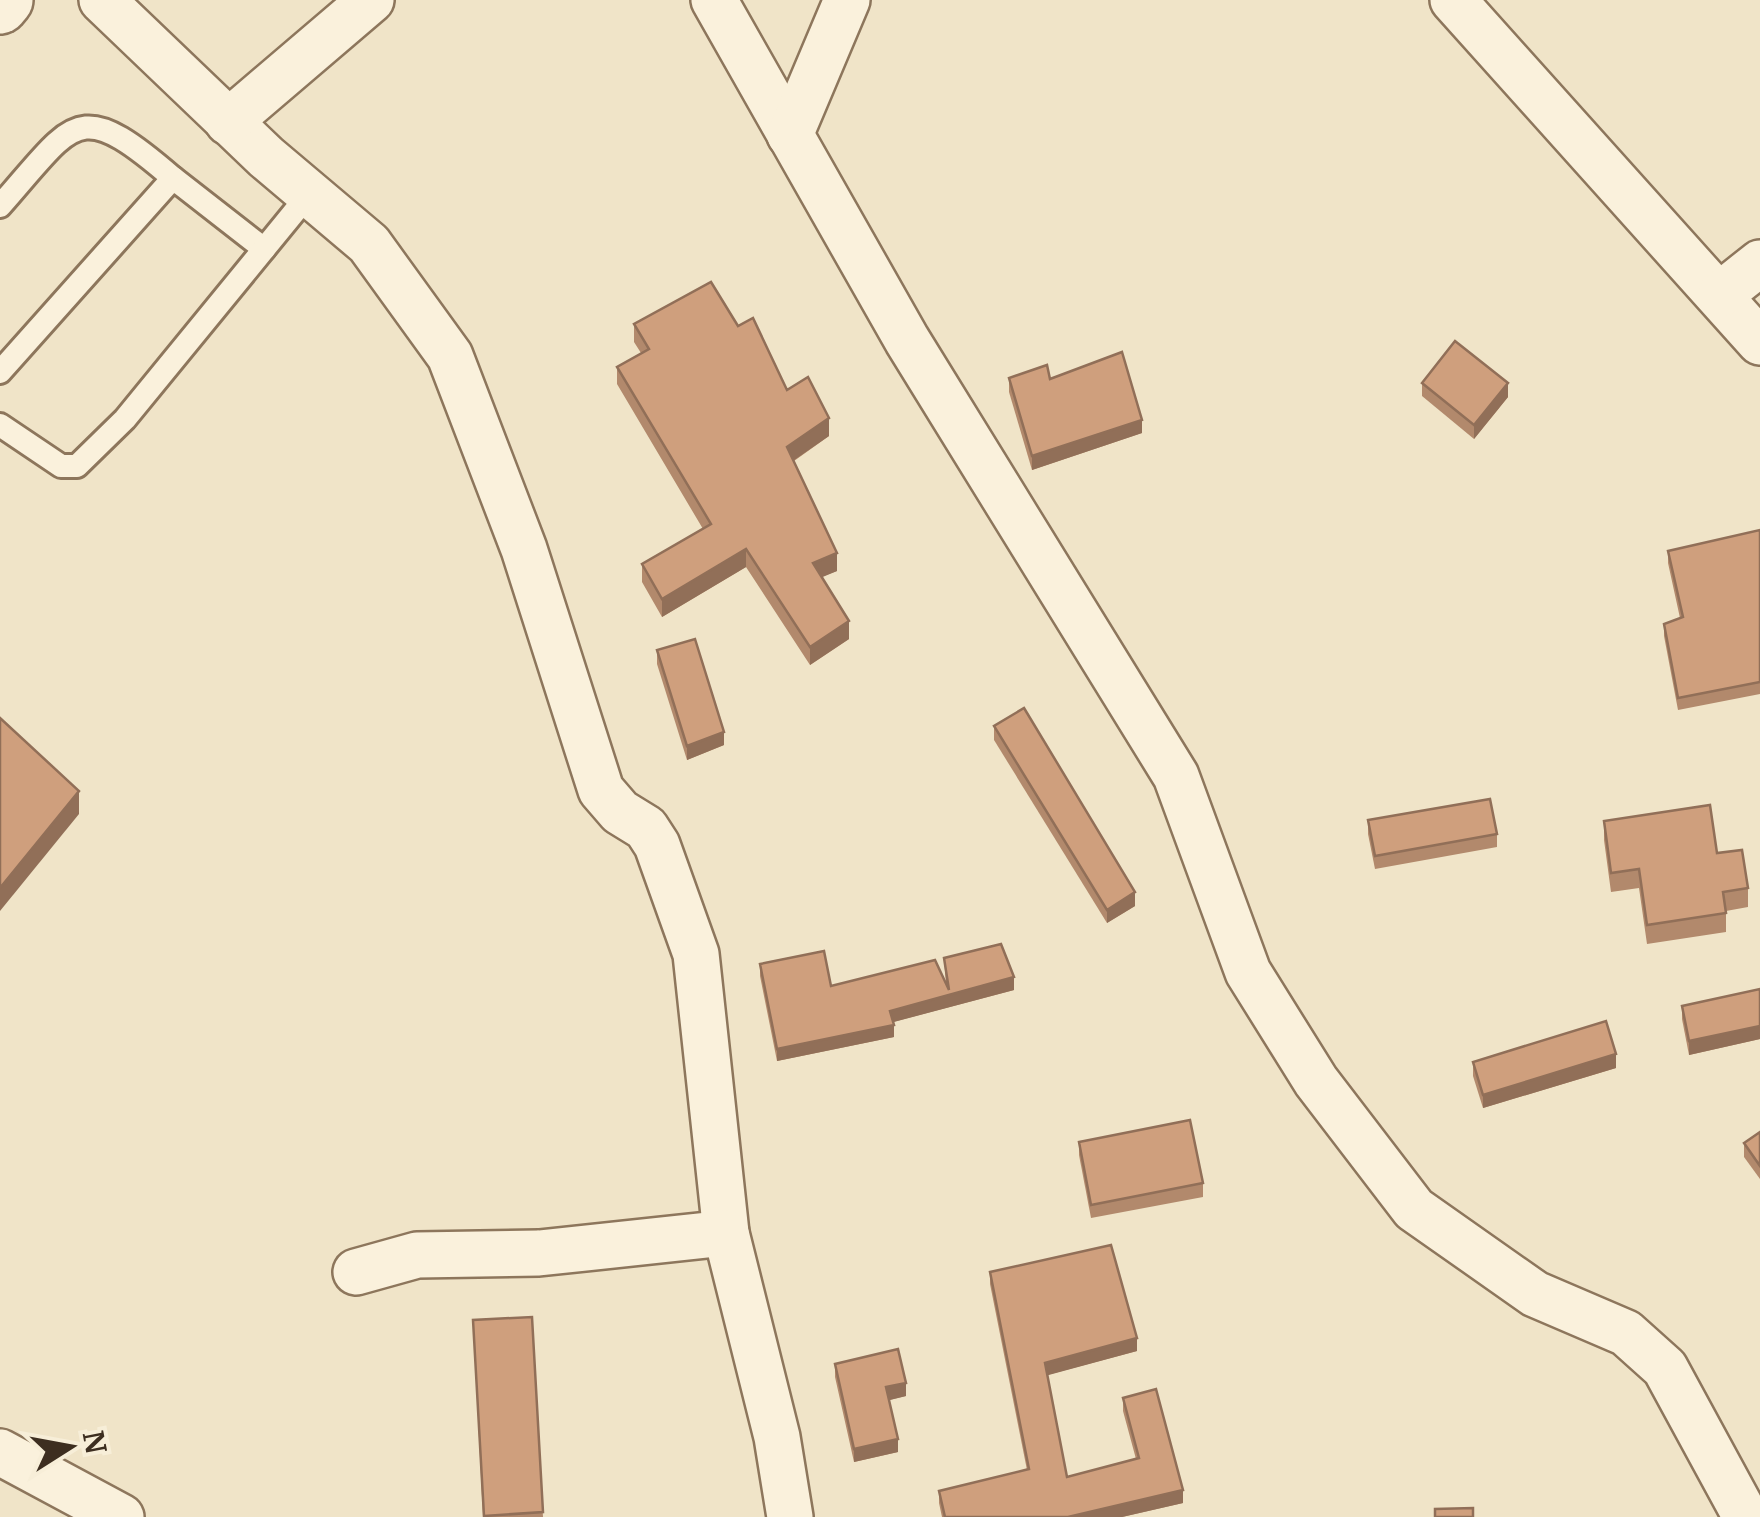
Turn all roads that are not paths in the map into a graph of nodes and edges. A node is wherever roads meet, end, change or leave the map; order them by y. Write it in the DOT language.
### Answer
graph roads {
  1 [pos="6,0"];
  2 [pos="102,0"];
  3 [pos="371,0"];
  4 [pos="714,0"];
  5 [pos="847,0"];
  6 [pos="1453,0"];
  7 [pos="0,6"];
  8 [pos="228,122"];
  9 [pos="790,135"];
  10 [pos="173,178"];
  11 [pos="309,194"];
  12 [pos="0,206"];
  13 [pos="264,250"];
  14 [pos="1760,263"];
  15 [pos="1721,294"];
  16 [pos="1760,342"];
  17 [pos="0,372"];
  18 [pos="0,425"];
  19 [pos="726,1233"];
  20 [pos="356,1272"];
  21 [pos="0,1452"];
  22 [pos="121,1517"];
  23 [pos="790,1517"];
  24 [pos="1746,1517"];
  1 -- 7 [label="street"];
  2 -- 8 [label="street"];
  3 -- 8 [label="street"];
  4 -- 9 [label="street"];
  5 -- 9 [label="street"];
  6 -- 15 [label="street"];
  8 -- 11 [label="street"];
  9 -- 24 [label="street"];
  10 -- 12 [label="lane"];
  10 -- 13 [label="lane"];
  10 -- 17 [label="lane"];
  11 -- 13 [label="lane"];
  11 -- 19 [label="street"];
  13 -- 18 [label="lane"];
  14 -- 15 [label="street"];
  15 -- 16 [label="street"];
  19 -- 20 [label="street"];
  19 -- 23 [label="street"];
  21 -- 22 [label="street"];
}
